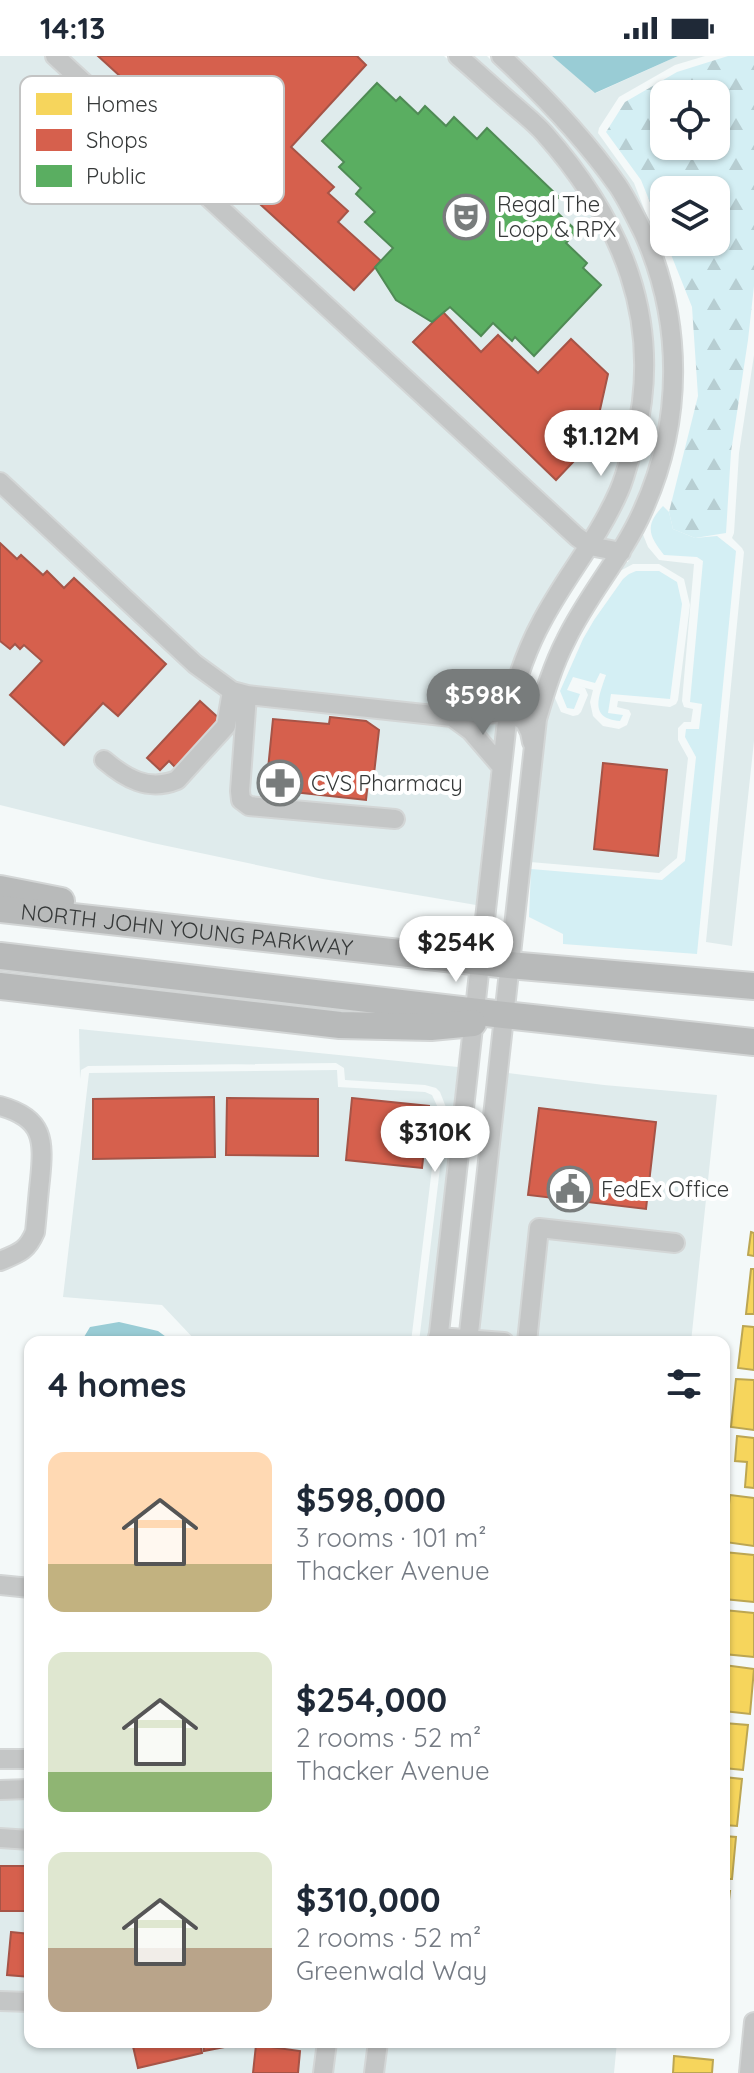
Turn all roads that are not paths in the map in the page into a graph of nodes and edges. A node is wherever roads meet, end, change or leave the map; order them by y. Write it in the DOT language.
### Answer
graph roads {
  1 [pos="55,56"];
  2 [pos="458,56"];
  3 [pos="501,56"];
  4 [pos="77,76"];
  5 [pos="216,204"];
  6 [pos="0,482"];
  7 [pos="590,546"];
  8 [pos="621,552"];
  9 [pos="240,693"];
  10 [pos="508,712"];
  11 [pos="452,717"];
  12 [pos="533,749"];
  13 [pos="104,760"];
  14 [pos="501,766"];
  15 [pos="395,819"];
  16 [pos="0,889"];
  17 [pos="0,909"];
  18 [pos="297,941"];
  19 [pos="0,956"];
  20 [pos="479,961"];
  21 [pos="509,965"];
  22 [pos="0,986"];
  23 [pos="754,986"];
  24 [pos="504,1015"];
  25 [pos="473,1017"];
  26 [pos="742,1040"];
  27 [pos="0,1106"];
  28 [pos="675,1243"];
  29 [pos="0,1261"];
  30 [pos="438,1336"];
  31 [pos="470,1336"];
  32 [pos="528,1336"];
  33 [pos="0,1585"];
  34 [pos="24,1587"];
  35 [pos="0,1759"];
  36 [pos="24,1759"];
  37 [pos="24,1789"];
  38 [pos="0,1790"];
  39 [pos="0,1838"];
  40 [pos="24,1840"];
  41 [pos="0,2001"];
  42 [pos="24,2002"];
  43 [pos="754,2022"];
  44 [pos="326,2048"];
  45 [pos="377,2048"];
  46 [pos="323,2073"];
  47 [pos="374,2073"];
  48 [pos="749,2073"];
  1 -- 4 [label="street"];
  2 -- 7 [label="street"];
  3 -- 8 [label="street"];
  5 -- 7 [label="street"];
  6 -- 9 [label="street"];
  7 -- 8 [label="street"];
  7 -- 10 [label="street"];
  8 -- 12 [label="street"];
  9 -- 11 [label="street"];
  9 -- 13 [label="street"];
  9 -- 15 [label="street"];
  10 -- 11 [label="street"];
  10 -- 12 [label="street"];
  10 -- 14 [label="street"];
  11 -- 14 [label="street"];
  12 -- 21 [label="street"];
  14 -- 20 [label="street"];
  16 -- 18 [label="highway"];
  17 -- 18 [label="highway, NORTH JOHN YOUNG PARKWAY"];
  18 -- 20 [label="highway, NORTH JOHN YOUNG PARKWAY"];
  19 -- 25 [label="highway"];
  20 -- 21 [label="highway, NORTH JOHN YOUNG PARKWAY"];
  20 -- 25 [label="street"];
  21 -- 23 [label="highway, NORTH JOHN YOUNG PARKWAY"];
  21 -- 24 [label="street"];
  22 -- 25 [label="highway"];
  24 -- 25 [label="highway"];
  24 -- 26 [label="highway"];
  24 -- 31 [label="street"];
  25 -- 30 [label="street"];
  27 -- 29 [label="street"];
  28 -- 32 [label="street"];
  33 -- 34 [label="street"];
  35 -- 36 [label="street"];
  37 -- 38 [label="street"];
  39 -- 40 [label="street"];
  41 -- 42 [label="street"];
  43 -- 48 [label="street"];
  44 -- 46 [label="street"];
  45 -- 47 [label="street"];
}
